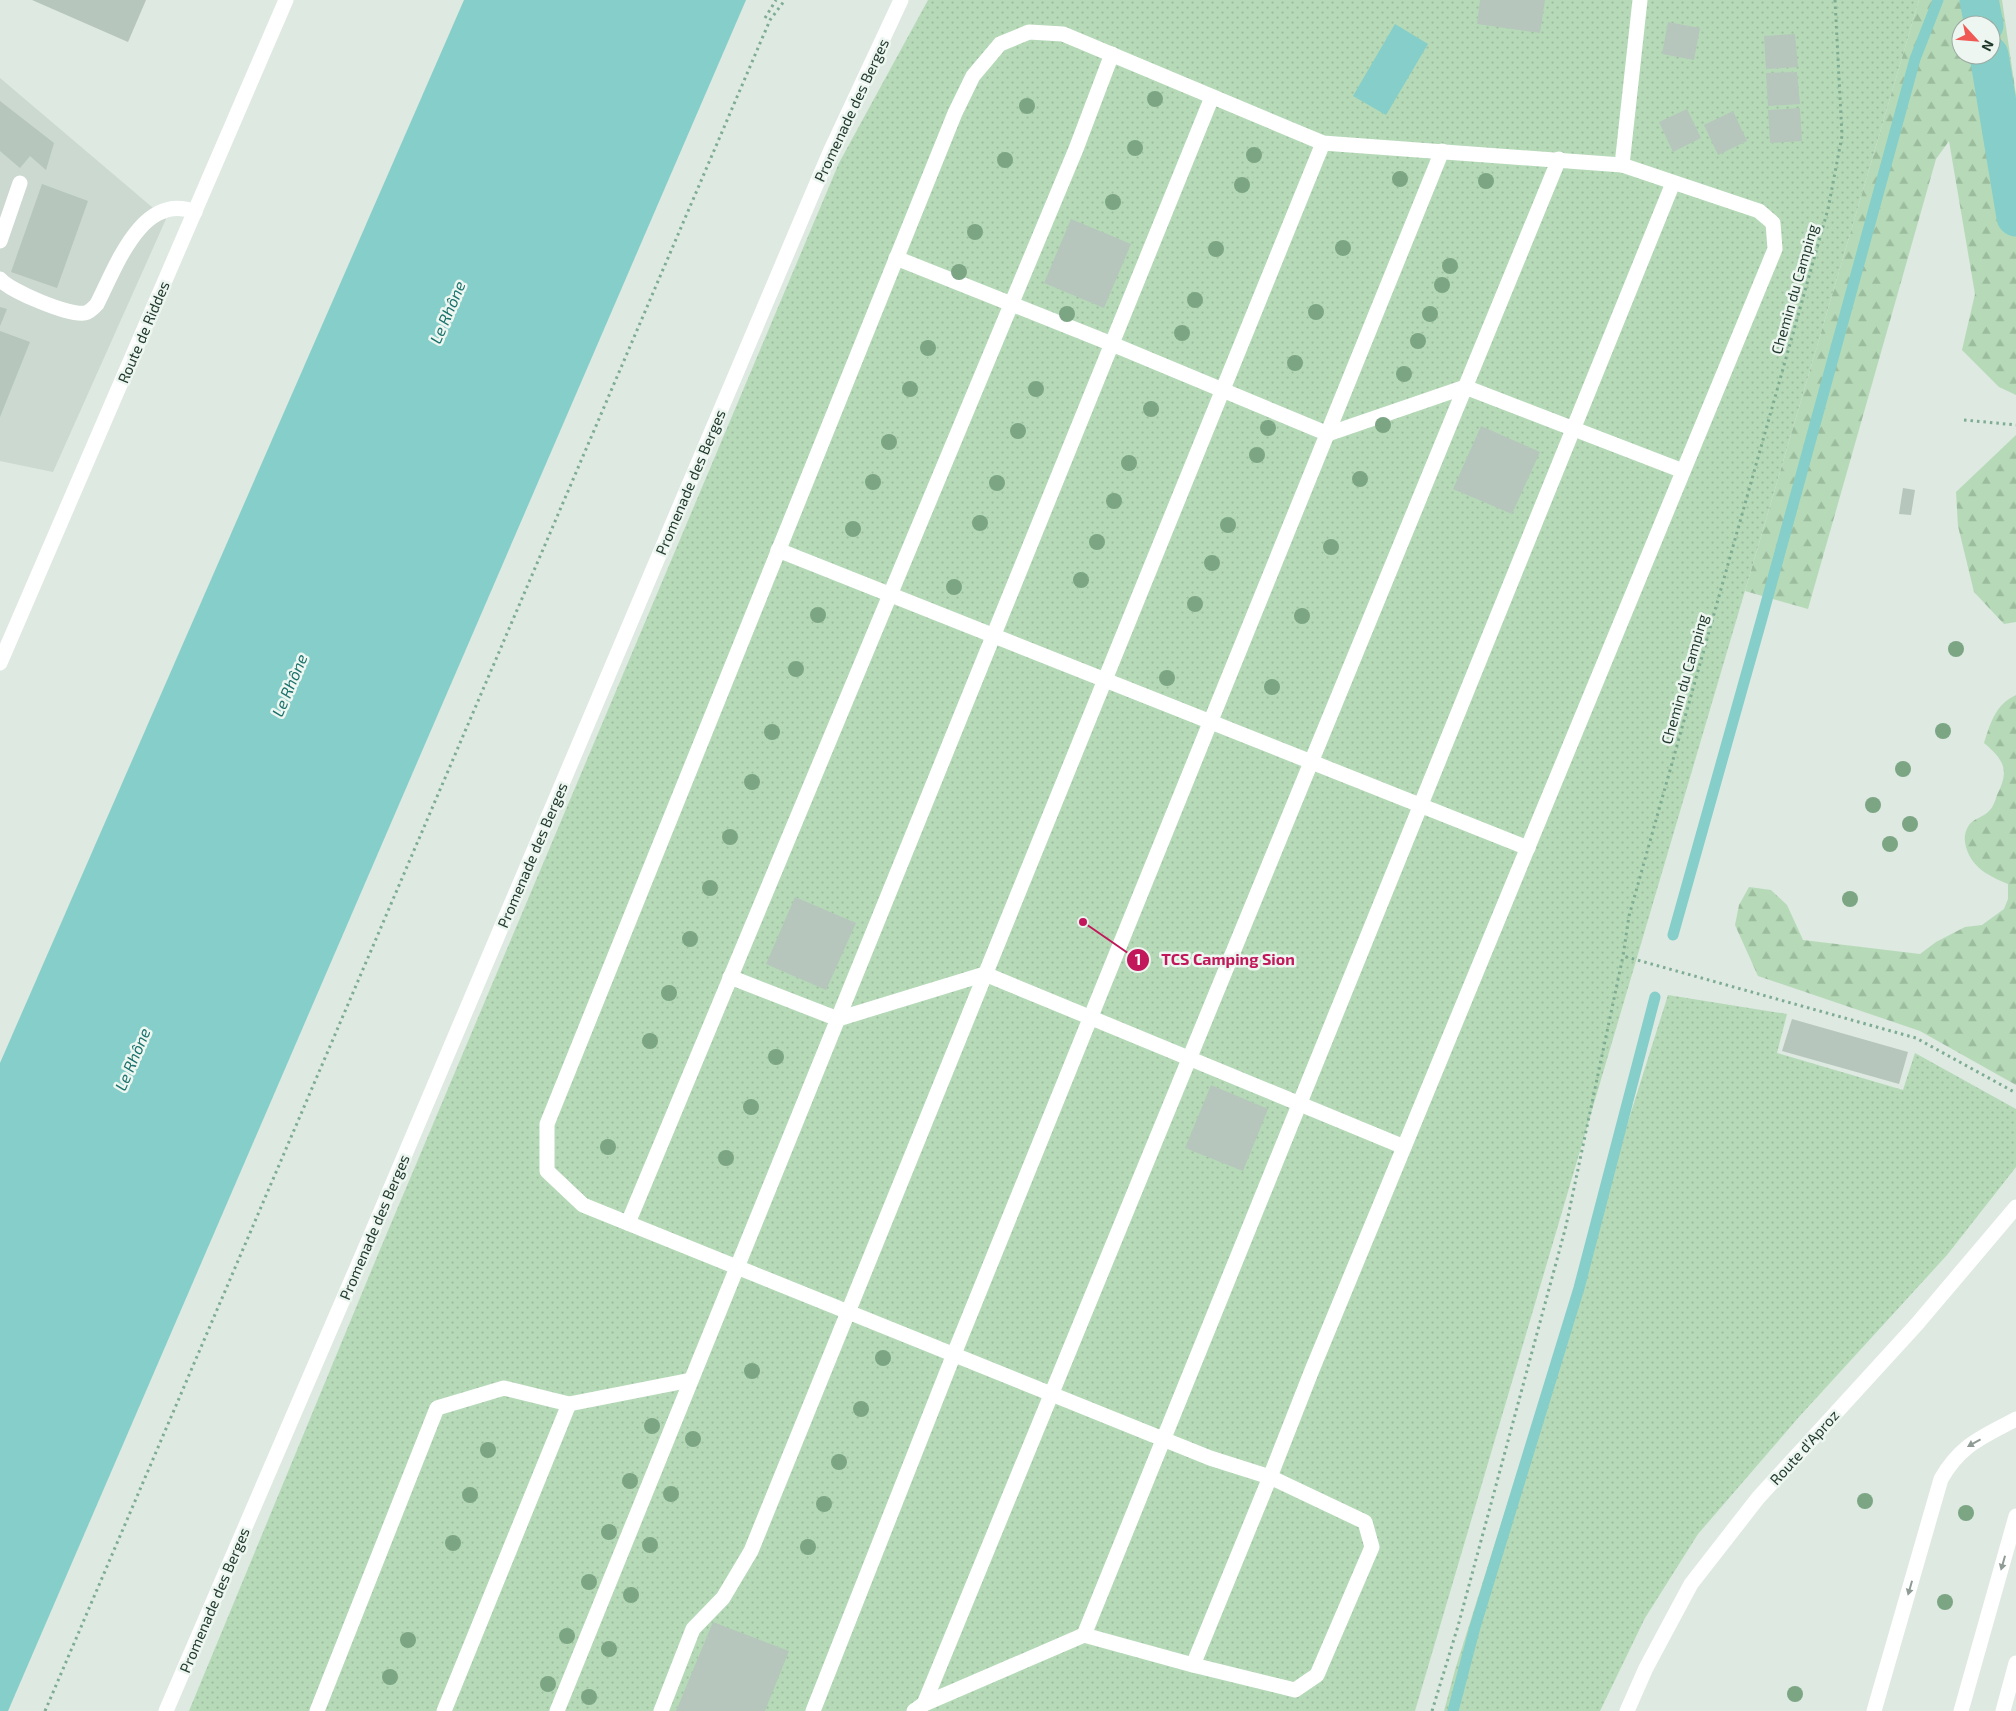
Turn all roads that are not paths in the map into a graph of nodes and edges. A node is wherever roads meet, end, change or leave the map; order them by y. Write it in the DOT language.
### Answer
graph roads {
  1 [pos="286,0"];
  2 [pos="902,0"];
  3 [pos="1640,0"];
  4 [pos="1112,54"];
  5 [pos="1212,97"];
  6 [pos="1323,143"];
  7 [pos="1442,152"];
  8 [pos="1559,159"];
  9 [pos="1622,165"];
  10 [pos="20,183"];
  11 [pos="1673,183"];
  12 [pos="195,212"];
  13 [pos="0,241"];
  14 [pos="896,258"];
  15 [pos="0,279"];
  16 [pos="1011,305"];
  17 [pos="1112,344"];
  18 [pos="1465,387"];
  19 [pos="1224,389"];
  20 [pos="1574,428"];
  21 [pos="1328,434"];
  22 [pos="1684,471"];
  23 [pos="778,550"];
  24 [pos="890,594"];
  25 [pos="994,636"];
  26 [pos="0,663"];
  27 [pos="1105,680"];
  28 [pos="1211,722"];
  29 [pos="1311,762"];
  30 [pos="1420,805"];
  31 [pos="1528,848"];
  32 [pos="985,974"];
  33 [pos="730,977"];
  34 [pos="1090,1018"];
  35 [pos="838,1019"];
  36 [pos="1189,1058"];
  37 [pos="1299,1104"];
  38 [pos="1404,1148"];
  39 [pos="2016,1207"];
  40 [pos="628,1223"];
  41 [pos="738,1267"];
  42 [pos="848,1312"];
  43 [pos="954,1354"];
  44 [pos="691,1380"];
  45 [pos="1051,1394"];
  46 [pos="569,1404"];
  47 [pos="2016,1419"];
  48 [pos="1164,1439"];
  49 [pos="1270,1477"];
  50 [pos="2016,1516"];
  51 [pos="1084,1635"];
  52 [pos="2016,1663"];
  53 [pos="1193,1665"];
  54 [pos="919,1707"];
  55 [pos="166,1711"];
  56 [pos="317,1711"];
  57 [pos="444,1711"];
  58 [pos="557,1711"];
  59 [pos="661,1711"];
  60 [pos="813,1711"];
  61 [pos="1627,1711"];
  62 [pos="1874,1711"];
  63 [pos="1960,1711"];
  64 [pos="2003,1711"];
  1 -- 12 [label="street, Route de Riddes"];
  2 -- 55 [label="street, Promenade des Berges"];
  3 -- 9 [label="street"];
  4 -- 5 [label="street"];
  4 -- 14 [label="street"];
  4 -- 16 [label="street"];
  5 -- 6 [label="street"];
  5 -- 17 [label="street"];
  6 -- 7 [label="street"];
  6 -- 19 [label="street"];
  7 -- 8 [label="street"];
  7 -- 21 [label="street"];
  8 -- 9 [label="street"];
  8 -- 18 [label="street"];
  9 -- 11 [label="street"];
  10 -- 13 [label="street"];
  11 -- 20 [label="street"];
  11 -- 22 [label="street"];
  12 -- 15 [label="street"];
  12 -- 26 [label="street, Route de Riddes"];
  14 -- 16 [label="street"];
  14 -- 23 [label="street"];
  16 -- 17 [label="street"];
  16 -- 24 [label="street"];
  17 -- 19 [label="street"];
  17 -- 25 [label="street"];
  18 -- 20 [label="street"];
  18 -- 21 [label="street"];
  18 -- 29 [label="street"];
  19 -- 21 [label="street"];
  19 -- 27 [label="street"];
  20 -- 22 [label="street"];
  20 -- 30 [label="street"];
  21 -- 28 [label="street"];
  22 -- 31 [label="street"];
  23 -- 24 [label="street"];
  23 -- 40 [label="street"];
  24 -- 25 [label="street"];
  24 -- 33 [label="street"];
  25 -- 27 [label="street"];
  25 -- 35 [label="street"];
  27 -- 28 [label="street"];
  27 -- 32 [label="street"];
  28 -- 29 [label="street"];
  28 -- 34 [label="street"];
  29 -- 30 [label="street"];
  29 -- 36 [label="street"];
  30 -- 31 [label="street"];
  30 -- 37 [label="street"];
  31 -- 38 [label="street"];
  32 -- 34 [label="street"];
  32 -- 35 [label="street"];
  32 -- 42 [label="street"];
  33 -- 35 [label="street"];
  33 -- 40 [label="street"];
  34 -- 36 [label="street"];
  34 -- 43 [label="street"];
  35 -- 41 [label="street"];
  36 -- 37 [label="street"];
  36 -- 45 [label="street"];
  37 -- 38 [label="street"];
  37 -- 48 [label="street"];
  38 -- 49 [label="street"];
  39 -- 61 [label="street, Route d'Aproz"];
  40 -- 41 [label="street"];
  41 -- 42 [label="street"];
  41 -- 44 [label="street"];
  42 -- 43 [label="street"];
  42 -- 59 [label="street"];
  43 -- 45 [label="street"];
  43 -- 60 [label="street"];
  44 -- 46 [label="street"];
  44 -- 58 [label="street"];
  45 -- 48 [label="street"];
  45 -- 54 [label="street"];
  46 -- 56 [label="street"];
  46 -- 57 [label="street"];
  47 -- 62 [label="street, one-way"];
  48 -- 49 [label="street"];
  48 -- 51 [label="street"];
  49 -- 53 [label="street"];
  49 -- 53 [label="street"];
  50 -- 63 [label="street, one-way"];
  51 -- 53 [label="street"];
  51 -- 54 [label="street"];
  52 -- 64 [label="street"];
}
